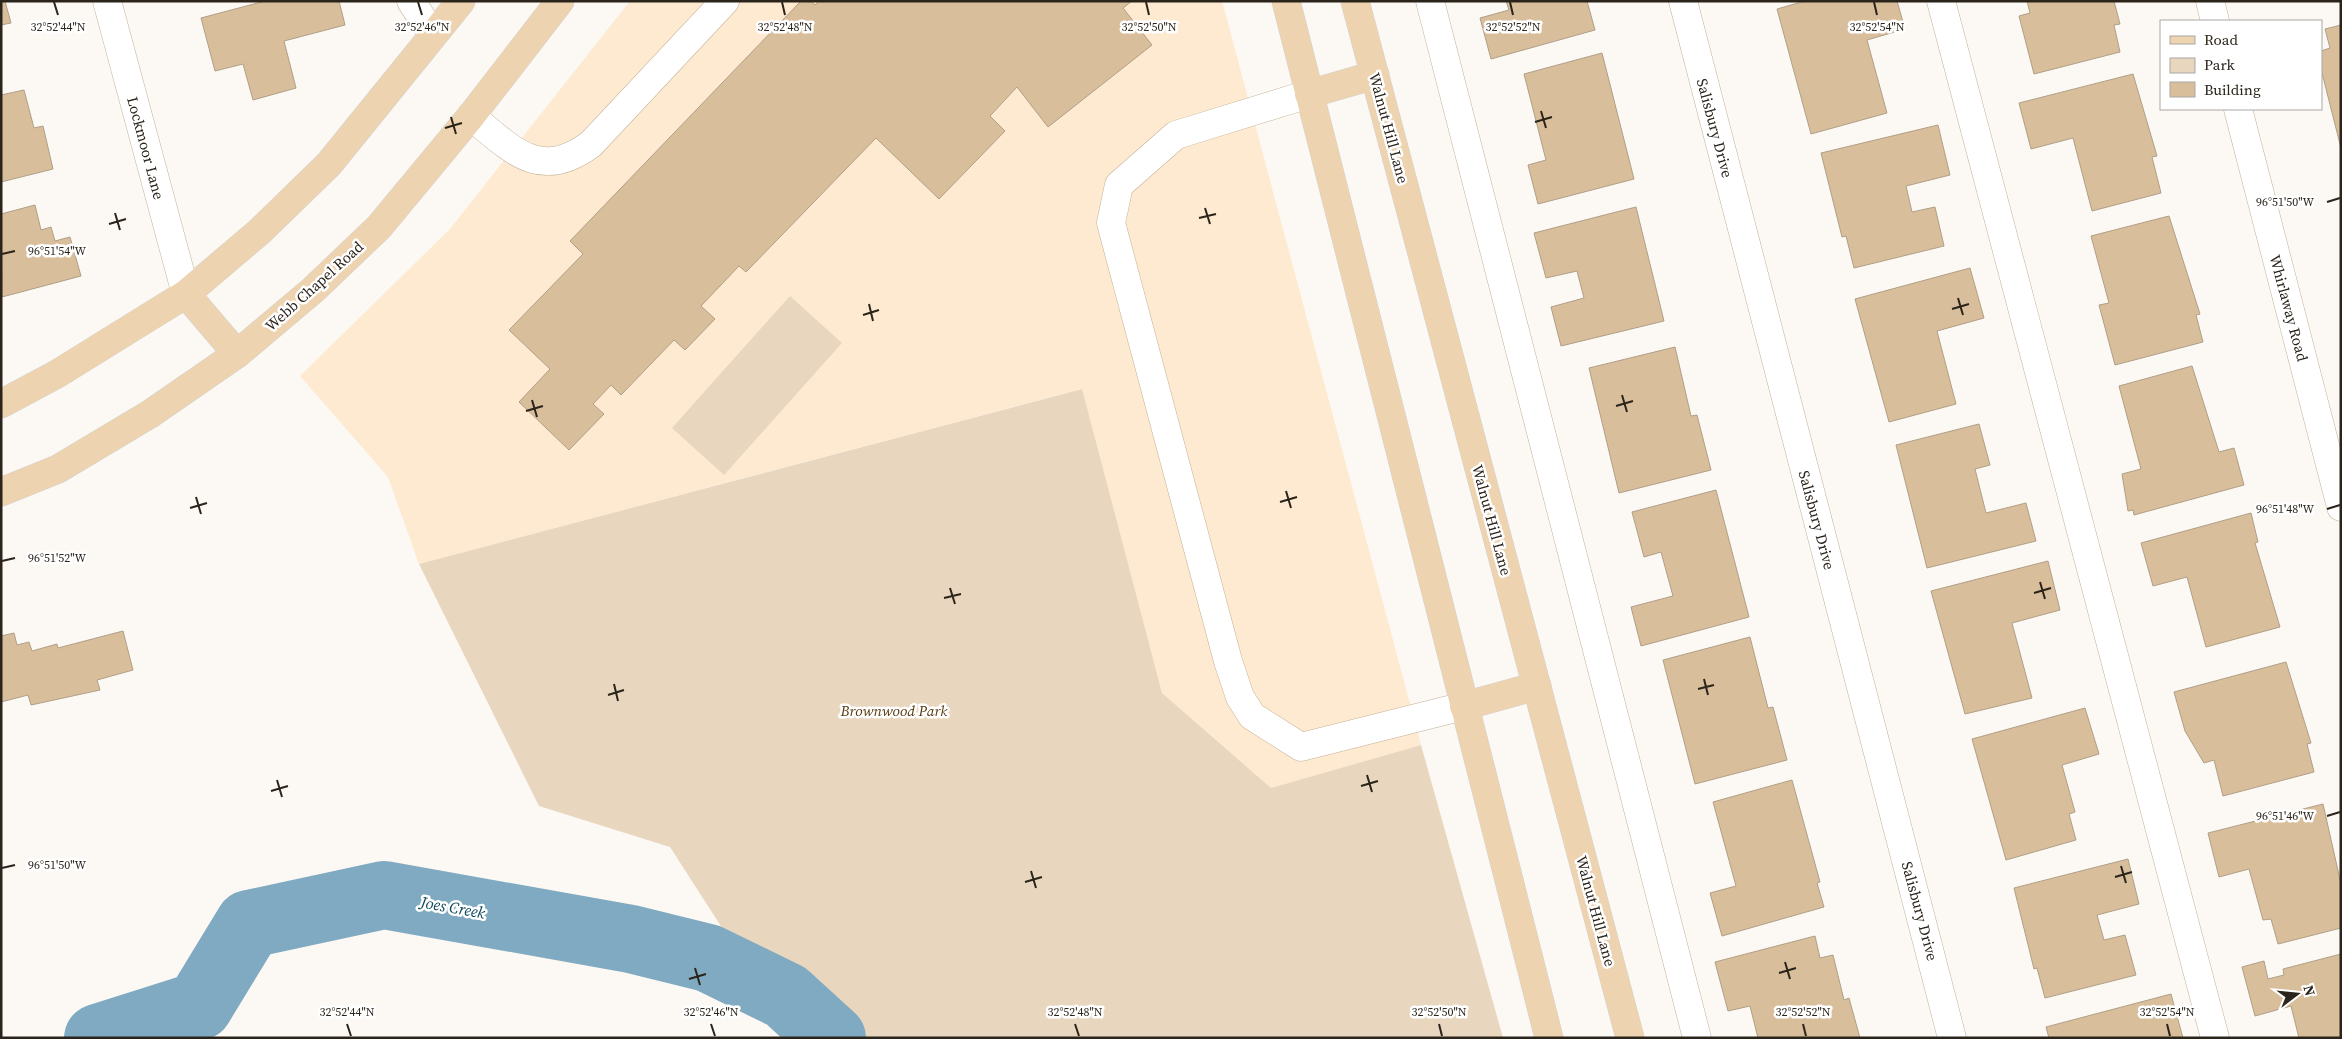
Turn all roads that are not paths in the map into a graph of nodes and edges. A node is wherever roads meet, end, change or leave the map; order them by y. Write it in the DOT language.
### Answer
graph roads {
  1 [pos="106,1"];
  2 [pos="411,1"];
  3 [pos="461,1"];
  4 [pos="560,1"];
  5 [pos="725,1"];
  6 [pos="1286,1"];
  7 [pos="1355,1"];
  8 [pos="1430,1"];
  9 [pos="1682,1"];
  10 [pos="1941,1"];
  11 [pos="2210,1"];
  12 [pos="2215,20"];
  13 [pos="433,36"];
  14 [pos="1375,75"];
  15 [pos="1309,94"];
  16 [pos="2238,110"];
  17 [pos="471,116"];
  18 [pos="186,294"];
  19 [pos="237,354"];
  20 [pos="1,404"];
  21 [pos="1,492"];
  22 [pos="2341,507"];
  23 [pos="1537,686"];
  24 [pos="1464,706"];
  25 [pos="1549,1038"];
  26 [pos="1630,1038"];
  27 [pos="1697,1038"];
  28 [pos="1952,1038"];
  29 [pos="2215,1038"];
  1 -- 18 [label="street, Lockmoor Lane"];
  2 -- 13 [label="street"];
  3 -- 13 [label="main road"];
  4 -- 17 [label="main road, Webb Chapel Road"];
  5 -- 17 [label="street"];
  6 -- 15 [label="main road"];
  7 -- 14 [label="main road, Walnut Hill Lane"];
  8 -- 27 [label="street"];
  9 -- 28 [label="street, Salisbury Drive"];
  10 -- 29 [label="street"];
  11 -- 12 [label="street"];
  13 -- 18 [label="main road"];
  14 -- 15 [label="main road"];
  14 -- 23 [label="main road, Walnut Hill Lane"];
  15 -- 24 [label="main road"];
  15 -- 24 [label="street"];
  16 -- 22 [label="street, Whirlaway Road"];
  17 -- 19 [label="main road, Webb Chapel Road"];
  18 -- 19 [label="main road"];
  18 -- 20 [label="main road"];
  19 -- 21 [label="main road, Webb Chapel Road"];
  23 -- 24 [label="main road"];
  23 -- 26 [label="main road, Walnut Hill Lane"];
  24 -- 25 [label="main road"];
}
